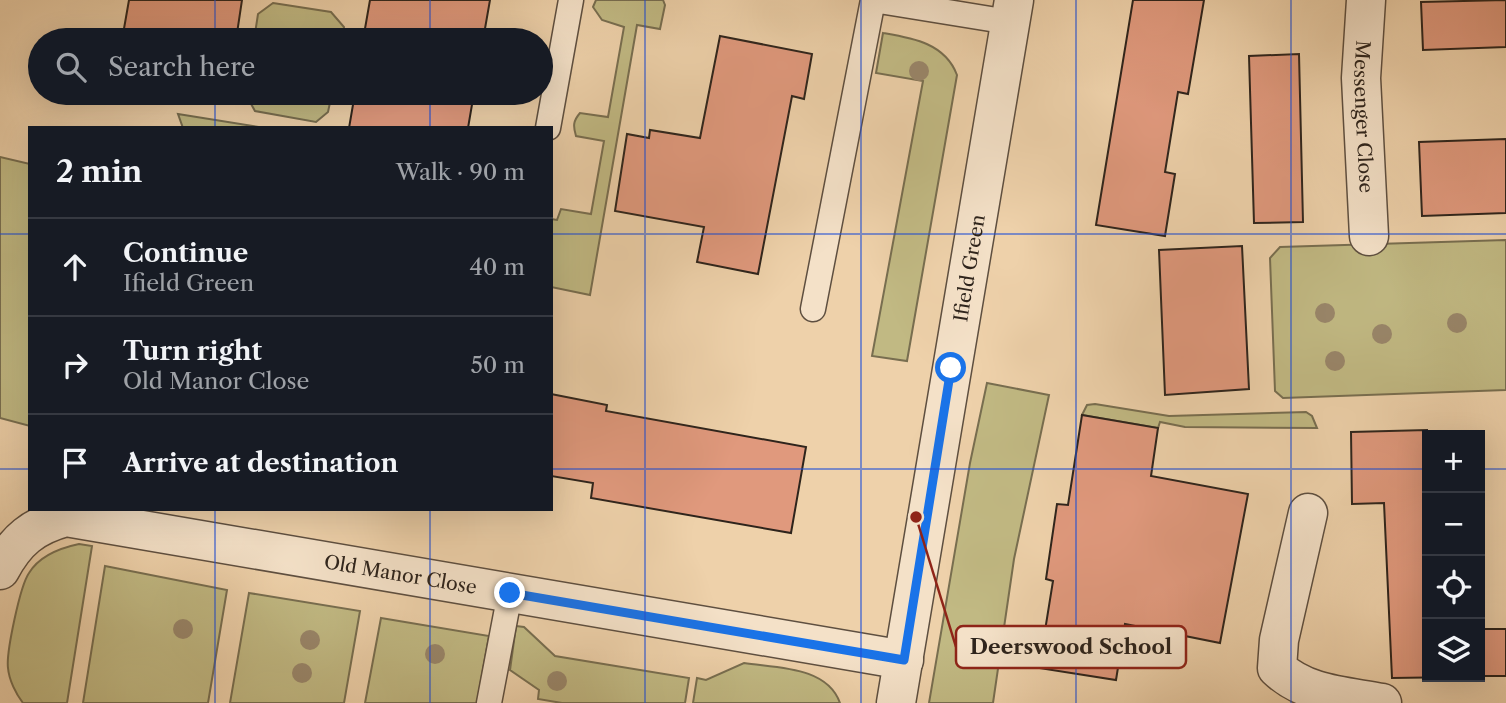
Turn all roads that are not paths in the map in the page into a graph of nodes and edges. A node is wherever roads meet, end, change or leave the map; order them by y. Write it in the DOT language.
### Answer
graph roads {
  1 [pos="571,0"];
  2 [pos="873,0"];
  3 [pos="1366,0"];
  4 [pos="1011,11"];
  5 [pos="553,100"];
  6 [pos="552,105"];
  7 [pos="548,126"];
  8 [pos="1368,236"];
  9 [pos="813,309"];
  10 [pos="1308,513"];
  11 [pos="0,570"];
  12 [pos="510,593"];
  13 [pos="904,660"];
  14 [pos="489,703"];
  15 [pos="896,703"];
  16 [pos="1382,703"];
  1 -- 5 [label="lane"];
  2 -- 4 [label="lane"];
  2 -- 9 [label="lane"];
  3 -- 8 [label="street, Messenger Close"];
  4 -- 13 [label="street, Ifield Green"];
  6 -- 7 [label="lane"];
  10 -- 16 [label="street"];
  11 -- 12 [label="street, Old Manor Close"];
  12 -- 13 [label="street, Old Manor Close"];
  12 -- 14 [label="lane"];
  13 -- 15 [label="street, Ifield Green"];
}
